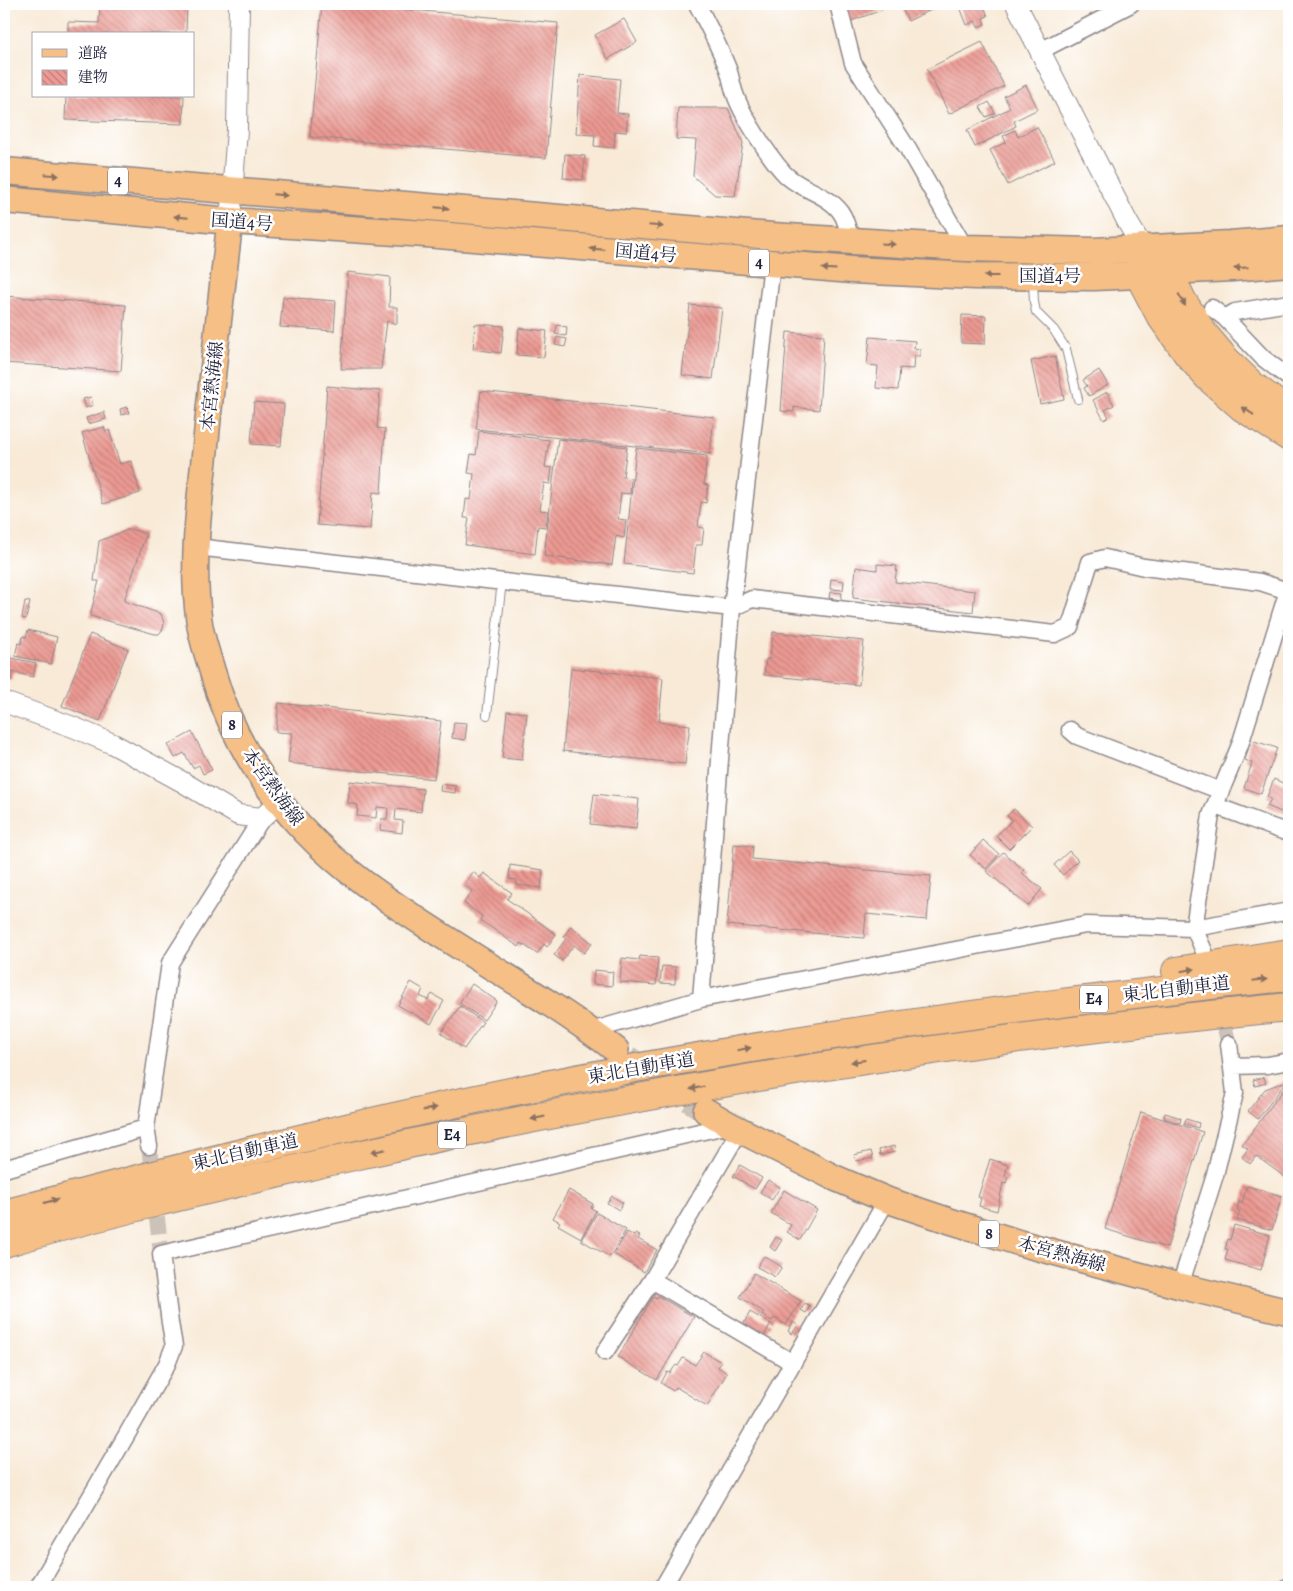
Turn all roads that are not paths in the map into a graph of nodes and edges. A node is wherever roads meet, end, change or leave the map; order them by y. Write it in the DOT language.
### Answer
graph roads {
  1 [pos="239,4"];
  2 [pos="697,4"];
  3 [pos="838,4"];
  4 [pos="1016,4"];
  5 [pos="1131,4"];
  6 [pos="1040,51"];
  7 [pos="4,171"];
  8 [pos="232,190"];
  9 [pos="4,200"];
  10 [pos="230,221"];
  11 [pos="1289,239"];
  12 [pos="851,241"];
  13 [pos="965,248"];
  14 [pos="1143,248"];
  15 [pos="1289,263"];
  16 [pos="772,264"];
  17 [pos="1168,271"];
  18 [pos="1139,275"];
  19 [pos="1033,276"];
  20 [pos="1289,303"];
  21 [pos="1289,378"];
  22 [pos="1078,400"];
  23 [pos="1289,413"];
  24 [pos="1289,437"];
  25 [pos="196,546"];
  26 [pos="502,581"];
  27 [pos="1288,598"];
  28 [pos="732,608"];
  29 [pos="4,702"];
  30 [pos="487,715"];
  31 [pos="1070,730"];
  32 [pos="1218,798"];
  33 [pos="271,810"];
  34 [pos="1289,833"];
  35 [pos="1284,912"];
  36 [pos="1194,928"];
  37 [pos="1204,951"];
  38 [pos="1289,953"];
  39 [pos="1289,977"];
  40 [pos="701,999"];
  41 [pos="1289,1007"];
  42 [pos="900,1025"];
  43 [pos="1289,1025"];
  44 [pos="591,1031"];
  45 [pos="1229,1044"];
  46 [pos="616,1050"];
  47 [pos="906,1054"];
  48 [pos="1289,1061"];
  49 [pos="1232,1066"];
  50 [pos="706,1111"];
  51 [pos="735,1127"];
  52 [pos="146,1128"];
  53 [pos="149,1146"];
  54 [pos="4,1169"];
  55 [pos="887,1200"];
  56 [pos="4,1214"];
  57 [pos="4,1243"];
  58 [pos="652,1280"];
  59 [pos="1180,1286"];
  60 [pos="1289,1312"];
  61 [pos="605,1352"];
  62 [pos="793,1363"];
  63 [pos="38,1587"];
  64 [pos="663,1587"];
  1 -- 8 [label="street"];
  2 -- 12 [label="street"];
  3 -- 13 [label="street"];
  4 -- 6 [label="street"];
  5 -- 6 [label="street"];
  6 -- 14 [label="street"];
  7 -- 8 [label="highway, 国道4号 / 4, one-way"];
  8 -- 10 [label="street"];
  8 -- 12 [label="highway, 国道4号 / 4, one-way"];
  10 -- 9 [label="highway, 国道4号 / 4, one-way"];
  16 -- 10 [label="highway, 国道4号 / 4, one-way"];
  10 -- 25 [label="main road, 本宮熱海線 / 8"];
  11 -- 14 [label="highway, 国道4号 / 4"];
  12 -- 13 [label="highway, 国道4号 / 4, one-way"];
  13 -- 14 [label="highway, 国道4号 / 4"];
  14 -- 17 [label="highway"];
  14 -- 18 [label="highway"];
  15 -- 17 [label="highway, 国道4号 / 4, one-way"];
  19 -- 16 [label="highway, 国道4号 / 4, one-way"];
  16 -- 28 [label="street"];
  17 -- 18 [label="highway, 国道4号 / 4"];
  17 -- 23 [label="highway, one-way"];
  18 -- 19 [label="highway, 国道4号 / 4"];
  24 -- 18 [label="highway, one-way"];
  19 -- 22 [label="lane"];
  20 -- 21 [label="street"];
  25 -- 26 [label="street"];
  25 -- 33 [label="main road, 本宮熱海線 / 8"];
  26 -- 28 [label="street"];
  26 -- 30 [label="lane"];
  27 -- 28 [label="street"];
  27 -- 32 [label="street"];
  28 -- 40 [label="street"];
  29 -- 33 [label="street"];
  31 -- 32 [label="street"];
  32 -- 34 [label="street"];
  32 -- 36 [label="street"];
  33 -- 44 [label="main road, 本宮熱海線 / 8"];
  33 -- 52 [label="street"];
  35 -- 36 [label="street"];
  36 -- 37 [label="street"];
  36 -- 40 [label="street"];
  42 -- 38 [label="highway, one-way"];
  42 -- 39 [label="highway, 東北自動車道 / E4, one-way"];
  40 -- 44 [label="street"];
  41 -- 47 [label="highway, 東北自動車道 / E4"];
  56 -- 42 [label="highway, 東北自動車道 / E4, one-way"];
  43 -- 47 [label="highway"];
  44 -- 46 [label="main road, 本宮熱海線 / 8"];
  45 -- 49 [label="street"];
  47 -- 57 [label="highway, 東北自動車道 / E4, one-way"];
  48 -- 49 [label="street"];
  49 -- 59 [label="street"];
  50 -- 51 [label="main road, 本宮熱海線 / 8"];
  51 -- 55 [label="main road, 本宮熱海線 / 8"];
  51 -- 58 [label="street"];
  51 -- 63 [label="street"];
  52 -- 53 [label="street"];
  52 -- 54 [label="street"];
  55 -- 59 [label="main road, 本宮熱海線 / 8"];
  55 -- 62 [label="street"];
  58 -- 61 [label="street"];
  58 -- 62 [label="street"];
  59 -- 60 [label="main road, 本宮熱海線 / 8"];
  62 -- 64 [label="street"];
}
